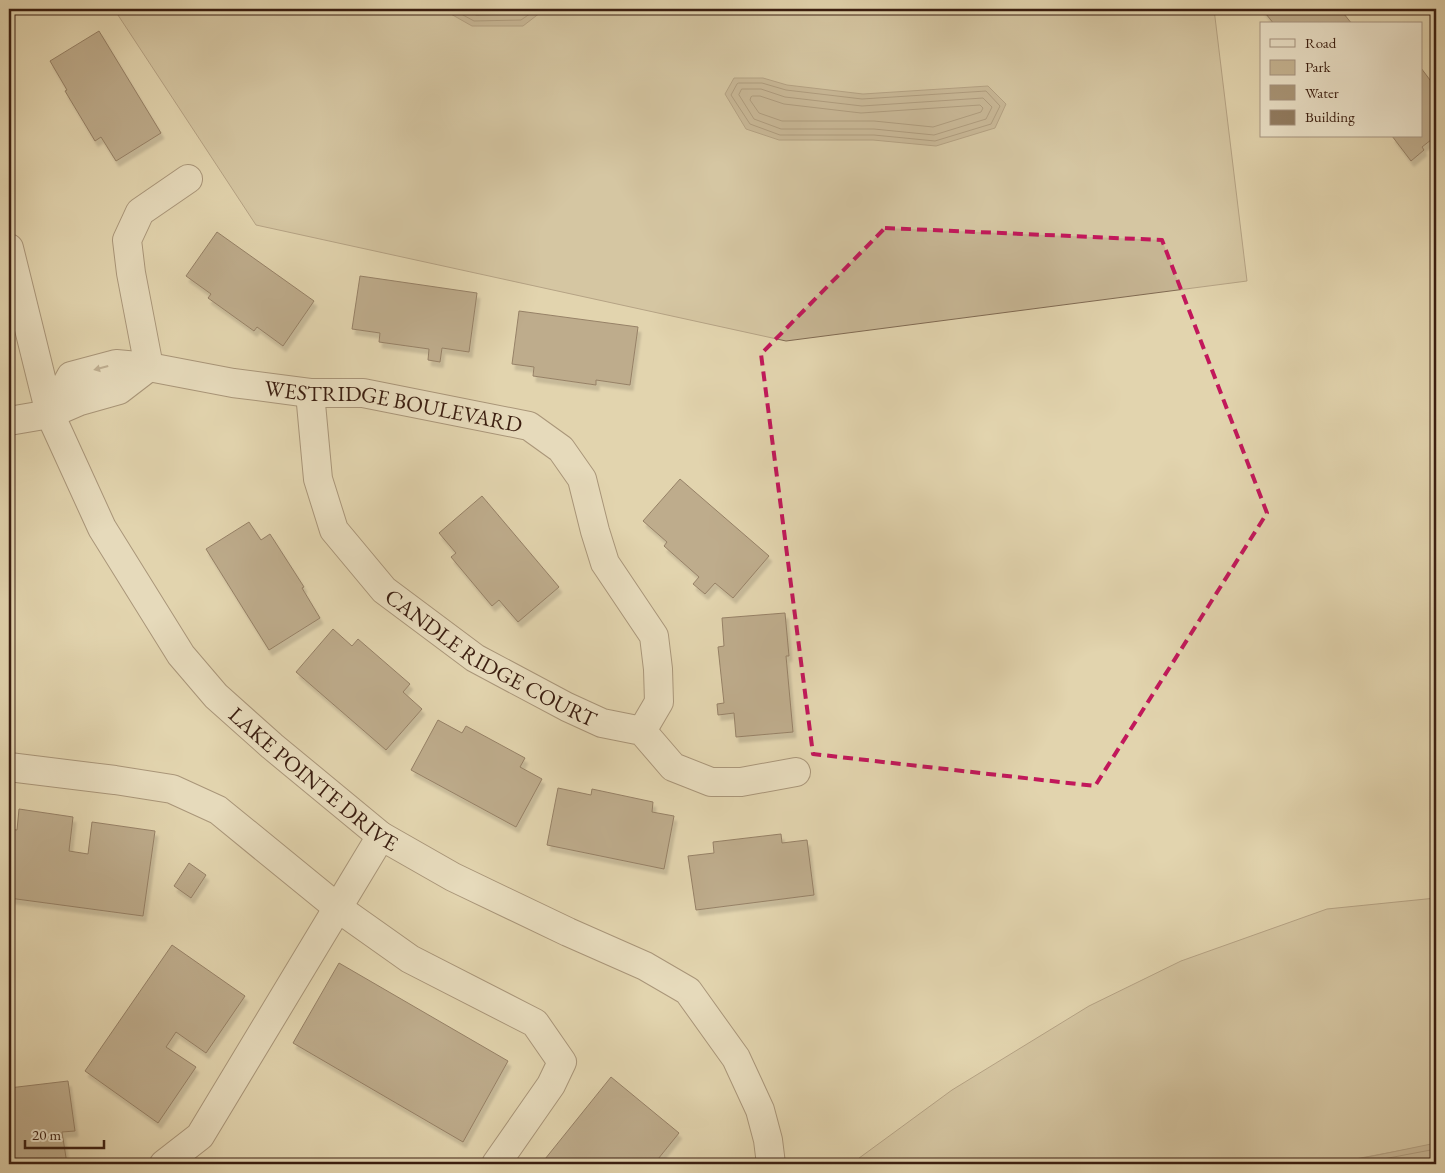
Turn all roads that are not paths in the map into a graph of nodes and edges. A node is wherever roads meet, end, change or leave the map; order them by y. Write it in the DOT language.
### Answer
graph roads {
  1 [pos="188,180"];
  2 [pos="9,248"];
  3 [pos="149,367"];
  4 [pos="310,393"];
  5 [pos="50,414"];
  6 [pos="9,421"];
  7 [pos="642,731"];
  8 [pos="9,767"];
  9 [pos="796,772"];
  10 [pos="381,836"];
  11 [pos="338,908"];
  12 [pos="164,1164"];
  13 [pos="496,1164"];
  14 [pos="771,1164"];
  1 -- 3 [label="street"];
  2 -- 5 [label="street, LAKE POINTE DRIVE"];
  3 -- 4 [label="street, WESTRIDGE BOULEVARD"];
  3 -- 5 [label="street"];
  4 -- 7 [label="street, CANDLE RIDGE COURT"];
  4 -- 7 [label="street, WESTRIDGE BOULEVARD"];
  5 -- 6 [label="street"];
  5 -- 10 [label="street, LAKE POINTE DRIVE"];
  7 -- 9 [label="street"];
  8 -- 11 [label="street"];
  10 -- 11 [label="street"];
  10 -- 14 [label="street, LAKE POINTE DRIVE"];
  11 -- 12 [label="street"];
  11 -- 13 [label="street"];
}
